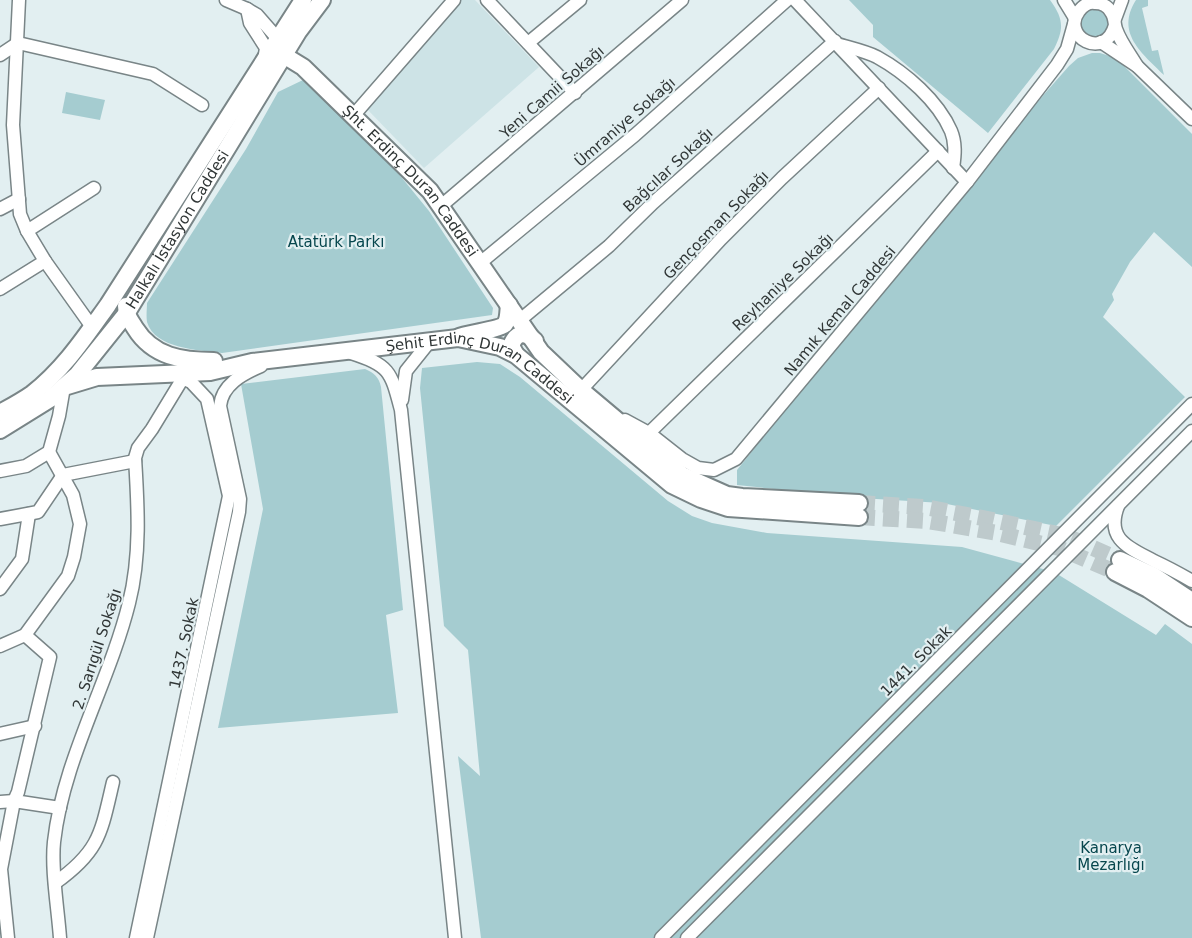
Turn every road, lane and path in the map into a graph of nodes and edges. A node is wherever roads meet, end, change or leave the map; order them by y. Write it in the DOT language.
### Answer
graph roads {
  1 [pos="19,0"];
  2 [pos="226,0"];
  3 [pos="303,0"];
  4 [pos="322,0"];
  5 [pos="454,0"];
  6 [pos="580,0"];
  7 [pos="682,0"];
  8 [pos="787,0"];
  9 [pos="795,0"];
  10 [pos="1064,0"];
  11 [pos="1122,0"];
  12 [pos="490,1"];
  13 [pos="1094,2"];
  14 [pos="247,9"];
  15 [pos="1075,21"];
  16 [pos="1115,22"];
  17 [pos="278,39"];
  18 [pos="18,43"];
  19 [pos="528,43"];
  20 [pos="836,43"];
  21 [pos="1099,43"];
  22 [pos="0,55"];
  23 [pos="285,56"];
  24 [pos="263,63"];
  25 [pos="1057,65"];
  26 [pos="1137,66"];
  27 [pos="879,88"];
  28 [pos="575,93"];
  29 [pos="201,105"];
  30 [pos="353,116"];
  31 [pos="1192,119"];
  32 [pos="938,151"];
  33 [pos="953,168"];
  34 [pos="194,170"];
  35 [pos="967,182"];
  36 [pos="94,188"];
  37 [pos="19,199"];
  38 [pos="441,206"];
  39 [pos="0,209"];
  40 [pos="27,231"];
  41 [pos="45,261"];
  42 [pos="480,263"];
  43 [pos="0,289"];
  44 [pos="509,305"];
  45 [pos="126,314"];
  46 [pos="520,320"];
  47 [pos="92,327"];
  48 [pos="458,338"];
  49 [pos="430,341"];
  50 [pos="535,341"];
  51 [pos="344,350"];
  52 [pos="516,355"];
  53 [pos="277,359"];
  54 [pos="252,362"];
  55 [pos="177,376"];
  56 [pos="64,387"];
  57 [pos="581,390"];
  58 [pos="1192,404"];
  59 [pos="600,407"];
  60 [pos="401,410"];
  61 [pos="0,413"];
  62 [pos="0,429"];
  63 [pos="1192,431"];
  64 [pos="649,434"];
  65 [pos="49,452"];
  66 [pos="135,461"];
  67 [pos="0,471"];
  68 [pos="63,476"];
  69 [pos="1120,504"];
  70 [pos="29,514"];
  71 [pos="0,519"];
  72 [pos="1190,579"];
  73 [pos="0,589"];
  74 [pos="1192,601"];
  75 [pos="1192,618"];
  76 [pos="25,635"];
  77 [pos="0,646"];
  78 [pos="35,726"];
  79 [pos="0,734"];
  80 [pos="113,782"];
  81 [pos="14,801"];
  82 [pos="0,802"];
  83 [pos="60,808"];
  84 [pos="0,869"];
  85 [pos="55,883"];
  86 [pos="8,938"];
  87 [pos="60,938"];
  88 [pos="135,938"];
  89 [pos="147,938"];
  90 [pos="455,938"];
  91 [pos="661,938"];
  92 [pos="687,938"];
  1 -- 18 [label="street"];
  2 -- 14 [label="street"];
  3 -- 17 [label="main road, Halkalı İstasyon Caddesi"];
  4 -- 23 [label="main road, Halkalı İstasyon Caddesi"];
  5 -- 30 [label="street"];
  6 -- 19 [label="street"];
  7 -- 28 [label="street, Yeni Camii Sokağı"];
  8 -- 42 [label="street, Ümraniye Sokağı"];
  9 -- 20 [label="street"];
  10 -- 15 [label="street"];
  11 -- 16 [label="street"];
  12 -- 19 [label="street"];
  13 -- 15 [label="street"];
  13 -- 16 [label="street"];
  14 -- 17 [label="street"];
  14 -- 24 [label="street"];
  15 -- 21 [label="street"];
  15 -- 25 [label="street"];
  16 -- 21 [label="street"];
  16 -- 26 [label="street"];
  17 -- 24 [label="main road, Halkalı İstasyon Caddesi"];
  18 -- 22 [label="street"];
  18 -- 29 [label="street"];
  18 -- 37 [label="street"];
  19 -- 28 [label="street"];
  20 -- 27 [label="street"];
  20 -- 33 [label="street"];
  20 -- 46 [label="street, Bağcılar Sokağı"];
  21 -- 25 [label="street"];
  21 -- 26 [label="street"];
  23 -- 24 [label="main road"];
  23 -- 30 [label="main road, Şht. Erdinç Duran Caddesi"];
  23 -- 45 [label="main road, Halkalı İstasyon Caddesi"];
  24 -- 34 [label="main road, Halkalı İstasyon Caddesi"];
  25 -- 35 [label="street, Namık Kemal Caddesi"];
  26 -- 31 [label="street"];
  27 -- 32 [label="street"];
  27 -- 57 [label="street, Gençosman Sokağı"];
  28 -- 38 [label="street, Yeni Camii Sokağı"];
  30 -- 38 [label="main road, Şht. Erdinç Duran Caddesi"];
  32 -- 33 [label="street"];
  32 -- 64 [label="street, Reyhaniye Sokağı"];
  33 -- 35 [label="street"];
  34 -- 45 [label="main road"];
  34 -- 47 [label="main road, Halkalı İstasyon Caddesi"];
  35 -- 64 [label="street, Namık Kemal Caddesi"];
  36 -- 40 [label="street"];
  37 -- 39 [label="street"];
  37 -- 40 [label="street"];
  38 -- 42 [label="main road, Şht. Erdinç Duran Caddesi"];
  40 -- 41 [label="street"];
  41 -- 43 [label="street"];
  41 -- 47 [label="street"];
  42 -- 44 [label="main road, Şht. Erdinç Duran Caddesi"];
  44 -- 46 [label="main road, Şht. Erdinç Duran Caddesi"];
  44 -- 48 [label="main road"];
  45 -- 54 [label="main road"];
  45 -- 56 [label="main road, Halkalı İstasyon Caddesi"];
  46 -- 50 [label="main road, Şehit Erdinç Duran Caddesi"];
  47 -- 61 [label="main road, Halkalı İstasyon Caddesi"];
  48 -- 49 [label="main road, Şehit Erdinç Duran Caddesi"];
  48 -- 52 [label="main road, Şehit Erdinç Duran Caddesi"];
  49 -- 51 [label="main road, Şehit Erdinç Duran Caddesi"];
  49 -- 60 [label="street"];
  50 -- 52 [label="main road"];
  50 -- 57 [label="main road, Şehit Erdinç Duran Caddesi"];
  51 -- 53 [label="main road, Şehit Erdinç Duran Caddesi"];
  51 -- 60 [label="street"];
  52 -- 59 [label="main road, Şehit Erdinç Duran Caddesi"];
  53 -- 54 [label="main road, Şehit Erdinç Duran Caddesi"];
  53 -- 89 [label="street"];
  54 -- 55 [label="main road, Şehit Erdinç Duran Caddesi"];
  55 -- 56 [label="main road, Şehit Erdinç Duran Caddesi"];
  55 -- 66 [label="street, 2. Sarıgül Sokağı"];
  55 -- 88 [label="street, 1437. Sokak"];
  56 -- 62 [label="main road, Halkalı İstasyon Caddesi"];
  56 -- 65 [label="street"];
  57 -- 59 [label="main road, Şehit Erdinç Duran Caddesi"];
  58 -- 91 [label="street, 1441. Sokak"];
  59 -- 64 [label="street"];
  60 -- 90 [label="street"];
  63 -- 69 [label="street"];
  65 -- 67 [label="street"];
  65 -- 68 [label="street"];
  66 -- 68 [label="street"];
  66 -- 83 [label="street, 2. Sarıgül Sokağı"];
  68 -- 70 [label="street"];
  68 -- 76 [label="street"];
  69 -- 72 [label="street"];
  69 -- 92 [label="street"];
  70 -- 71 [label="street"];
  70 -- 73 [label="street"];
  74 -- 75 [label="main road"];
  76 -- 77 [label="street"];
  76 -- 78 [label="street"];
  78 -- 79 [label="street"];
  78 -- 81 [label="street"];
  80 -- 85 [label="street"];
  81 -- 82 [label="street"];
  81 -- 83 [label="street"];
  81 -- 84 [label="street"];
  83 -- 85 [label="street, 2. Sarıgül Sokağı"];
  84 -- 86 [label="street"];
  85 -- 87 [label="street, 2. Sarıgül Sokağı"];
}
